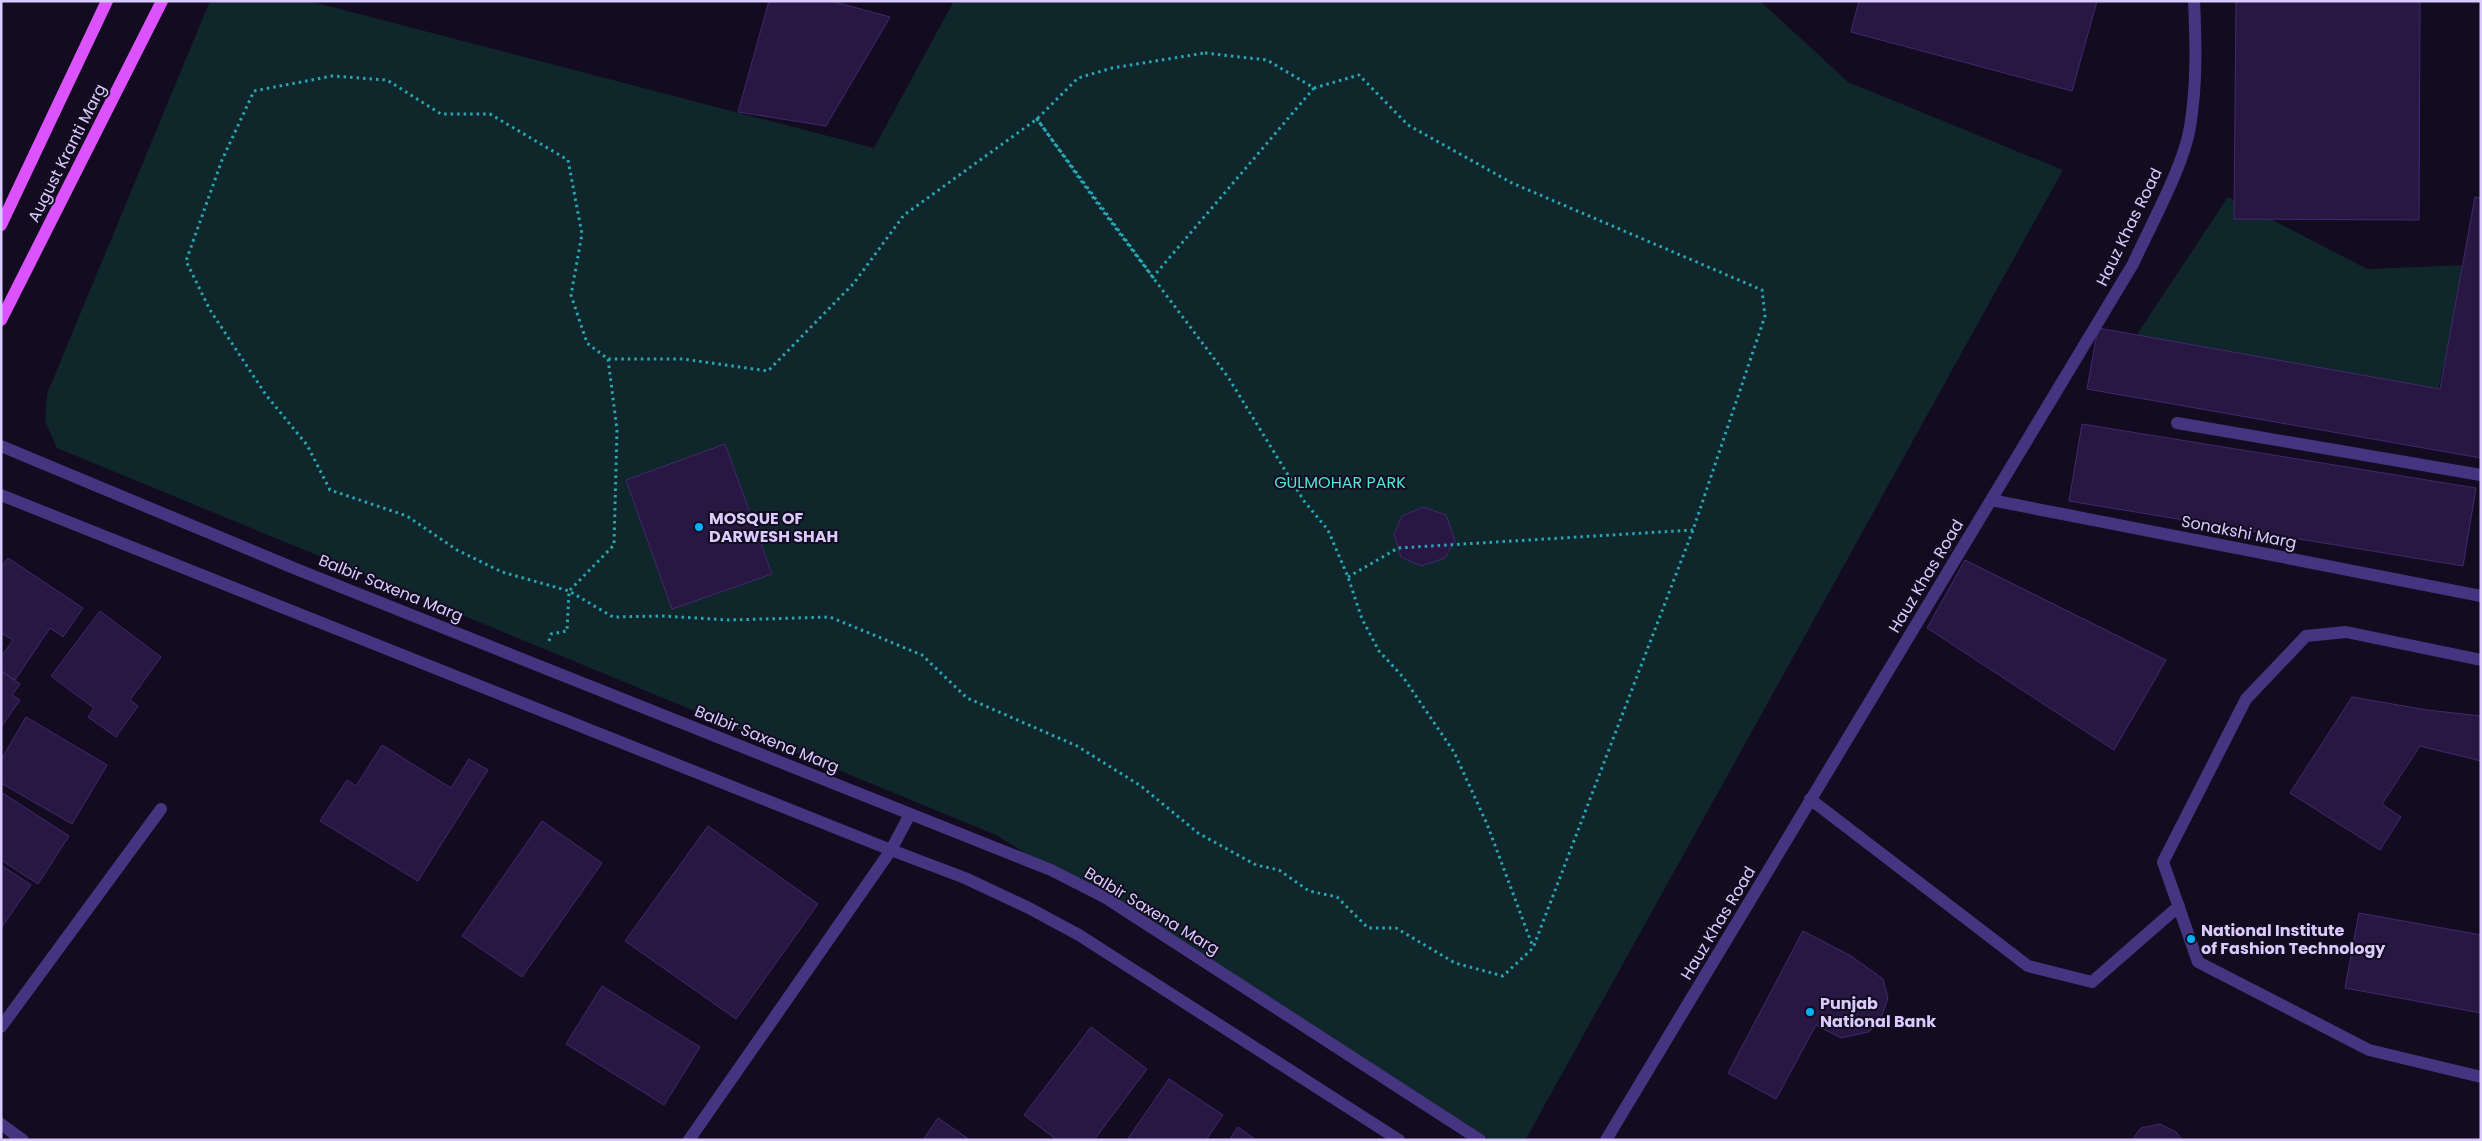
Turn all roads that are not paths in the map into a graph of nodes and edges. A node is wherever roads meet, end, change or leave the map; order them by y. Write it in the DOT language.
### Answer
graph roads {
  1 [pos="107,1"];
  2 [pos="162,1"];
  3 [pos="2194,1"];
  4 [pos="1,225"];
  5 [pos="1,320"];
  6 [pos="2177,423"];
  7 [pos="1,446"];
  8 [pos="2481,475"];
  9 [pos="1,495"];
  10 [pos="1991,500"];
  11 [pos="2481,596"];
  12 [pos="2481,660"];
  13 [pos="1810,799"];
  14 [pos="161,809"];
  15 [pos="910,814"];
  16 [pos="890,850"];
  17 [pos="2179,906"];
  18 [pos="1,1027"];
  19 [pos="2481,1077"];
  20 [pos="1,1124"];
  21 [pos="23,1140"];
  22 [pos="689,1140"];
  23 [pos="1399,1140"];
  24 [pos="1480,1140"];
  25 [pos="1606,1140"];
  1 -- 4 [label="main road, August Kranti Marg"];
  2 -- 5 [label="main road, August Kranti Marg"];
  3 -- 10 [label="street, Hauz Khas Road"];
  6 -- 8 [label="street"];
  7 -- 15 [label="street, Balbir Saxena Marg"];
  9 -- 16 [label="street"];
  10 -- 11 [label="street, Sonakshi Marg"];
  10 -- 13 [label="street, Hauz Khas Road"];
  12 -- 17 [label="street"];
  13 -- 17 [label="street"];
  13 -- 25 [label="street, Hauz Khas Road"];
  14 -- 18 [label="street"];
  15 -- 16 [label="street"];
  15 -- 24 [label="street, Balbir Saxena Marg"];
  16 -- 22 [label="street"];
  16 -- 23 [label="street"];
  17 -- 19 [label="street"];
  20 -- 21 [label="street"];
}
